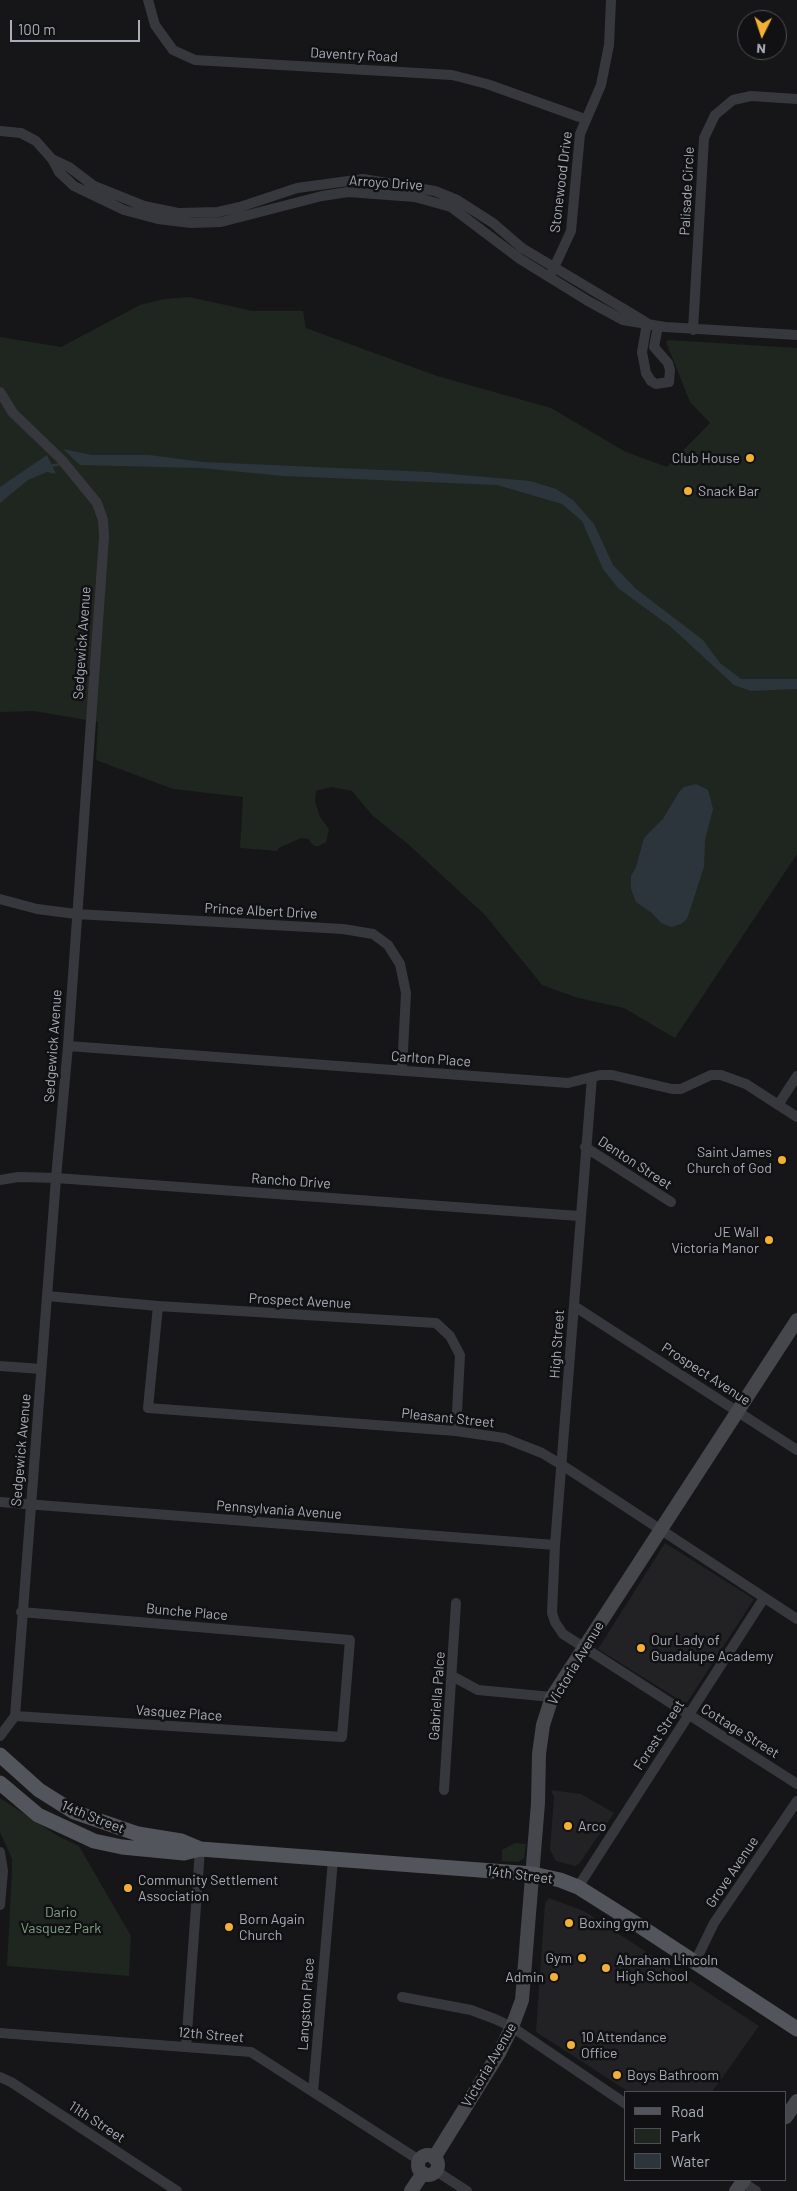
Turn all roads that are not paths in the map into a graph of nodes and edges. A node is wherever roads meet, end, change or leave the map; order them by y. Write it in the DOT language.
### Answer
graph roads {
  1 [pos="148,0"];
  2 [pos="611,0"];
  3 [pos="797,99"];
  4 [pos="585,119"];
  5 [pos="0,131"];
  6 [pos="52,159"];
  7 [pos="555,268"];
  8 [pos="549,278"];
  9 [pos="653,325"];
  10 [pos="693,330"];
  11 [pos="797,335"];
  12 [pos="0,392"];
  13 [pos="0,899"];
  14 [pos="76,914"];
  15 [pos="68,1046"];
  16 [pos="402,1070"];
  17 [pos="797,1076"];
  18 [pos="592,1077"];
  19 [pos="778,1105"];
  20 [pos="797,1117"];
  21 [pos="585,1147"];
  22 [pos="56,1178"];
  23 [pos="0,1180"];
  24 [pos="671,1202"];
  25 [pos="579,1216"];
  26 [pos="47,1296"];
  27 [pos="158,1306"];
  28 [pos="574,1306"];
  29 [pos="797,1320"];
  30 [pos="0,1366"];
  31 [pos="42,1369"];
  32 [pos="738,1411"];
  33 [pos="456,1431"];
  34 [pos="797,1450"];
  35 [pos="562,1465"];
  36 [pos="0,1502"];
  37 [pos="30,1504"];
  38 [pos="660,1531"];
  39 [pos="555,1545"];
  40 [pos="764,1598"];
  41 [pos="456,1603"];
  42 [pos="21,1612"];
  43 [pos="552,1613"];
  44 [pos="797,1619"];
  45 [pos="585,1647"];
  46 [pos="452,1676"];
  47 [pos="552,1697"];
  48 [pos="689,1715"];
  49 [pos="15,1716"];
  50 [pos="0,1736"];
  51 [pos="342,1737"];
  52 [pos="0,1755"];
  53 [pos="0,1783"];
  54 [pos="797,1784"];
  55 [pos="444,1790"];
  56 [pos="797,1801"];
  57 [pos="200,1850"];
  58 [pos="0,1852"];
  59 [pos="333,1860"];
  60 [pos="533,1874"];
  61 [pos="578,1887"];
  62 [pos="0,1901"];
  63 [pos="0,1905"];
  64 [pos="695,1962"];
  65 [pos="402,1997"];
  66 [pos="512,2028"];
  67 [pos="797,2029"];
  68 [pos="0,2033"];
  69 [pos="186,2047"];
  70 [pos="0,2077"];
  71 [pos="313,2092"];
  72 [pos="797,2100"];
  73 [pos="624,2103"];
  74 [pos="787,2115"];
  75 [pos="428,2165"];
  76 [pos="740,2183"];
  77 [pos="177,2191"];
  78 [pos="411,2191"];
  79 [pos="468,2191"];
  80 [pos="756,2191"];
  1 -- 4 [label="street, Daventry Road"];
  2 -- 4 [label="street, Stonewood Drive"];
  3 -- 10 [label="street, Palisade Circle"];
  4 -- 7 [label="street, Stonewood Drive"];
  5 -- 6 [label="street, Arroyo Drive"];
  6 -- 7 [label="street, Arroyo Drive"];
  6 -- 8 [label="street, Arroyo Drive"];
  7 -- 8 [label="street, Stonewood Drive"];
  7 -- 9 [label="street, Arroyo Drive"];
  8 -- 9 [label="street, Arroyo Drive"];
  9 -- 9 [label="street"];
  9 -- 10 [label="street, Arroyo Drive"];
  10 -- 11 [label="street, Arroyo Drive"];
  12 -- 14 [label="street, Sedgewick Avenue"];
  13 -- 14 [label="street, Prince Albert Drive"];
  14 -- 15 [label="street, Sedgewick Avenue"];
  14 -- 16 [label="street, Prince Albert Drive"];
  15 -- 16 [label="street, Carlton Place"];
  15 -- 22 [label="street, Sedgewick Avenue"];
  16 -- 18 [label="street, Carlton Place"];
  17 -- 19 [label="street"];
  18 -- 19 [label="street, Carlton Place"];
  18 -- 21 [label="street, High Street"];
  19 -- 20 [label="street, Carlton Place"];
  21 -- 24 [label="street, Denton Street"];
  21 -- 25 [label="street, High Street"];
  22 -- 23 [label="street, Rancho Drive"];
  22 -- 25 [label="street, Rancho Drive"];
  22 -- 26 [label="street, Sedgewick Avenue"];
  25 -- 28 [label="street, High Street"];
  26 -- 27 [label="street, Prospect Avenue"];
  26 -- 31 [label="street, Sedgewick Avenue"];
  27 -- 33 [label="street, Prospect Avenue"];
  27 -- 33 [label="street, Pleasant Street"];
  28 -- 32 [label="street, Prospect Avenue"];
  28 -- 35 [label="street, High Street"];
  29 -- 32 [label="street, Victoria Avenue"];
  30 -- 31 [label="street"];
  31 -- 37 [label="street, Sedgewick Avenue"];
  32 -- 34 [label="street, Prospect Avenue"];
  32 -- 38 [label="street, Victoria Avenue"];
  33 -- 35 [label="street, Pleasant Street"];
  35 -- 38 [label="street, Pleasant Street"];
  35 -- 39 [label="street, High Street"];
  36 -- 37 [label="street, Pennsylvania Avenue"];
  37 -- 39 [label="street, Pennsylvania Avenue"];
  37 -- 42 [label="street, Sedgewick Avenue"];
  38 -- 40 [label="street, Pleasant Street"];
  38 -- 45 [label="street, Victoria Avenue"];
  39 -- 43 [label="street, High Street"];
  40 -- 44 [label="street, Pleasant Street"];
  40 -- 48 [label="street, Forest Street"];
  41 -- 46 [label="street, Gabriella Palce"];
  42 -- 49 [label="street, Sedgewick Avenue"];
  42 -- 51 [label="street, Bunche Place"];
  43 -- 45 [label="street, Cottage Street"];
  45 -- 47 [label="street, Victoria Avenue"];
  45 -- 48 [label="street, Cottage Street"];
  46 -- 47 [label="street"];
  46 -- 55 [label="street, Gabriella Palce"];
  47 -- 60 [label="street, Victoria Avenue"];
  48 -- 54 [label="street, Cottage Street"];
  48 -- 61 [label="street, Forest Street"];
  49 -- 50 [label="street"];
  49 -- 51 [label="street, Vasquez Place"];
  52 -- 57 [label="main road, 14th Street"];
  53 -- 57 [label="main road, 14th Street"];
  56 -- 64 [label="street, Grove Avenue"];
  57 -- 59 [label="main road, 14th Street"];
  57 -- 69 [label="street"];
  58 -- 62 [label="street"];
  59 -- 60 [label="main road, 14th Street"];
  59 -- 71 [label="street, Langston Place"];
  60 -- 61 [label="main road, 14th Street"];
  60 -- 66 [label="street, Victoria Avenue"];
  61 -- 64 [label="main road, 14th Street"];
  62 -- 63 [label="street"];
  64 -- 67 [label="main road, 14th Street"];
  65 -- 66 [label="street"];
  66 -- 73 [label="street"];
  66 -- 75 [label="street, Victoria Avenue"];
  68 -- 69 [label="street, 12th Street"];
  69 -- 71 [label="street, 12th Street"];
  70 -- 77 [label="street, 11th Street"];
  71 -- 75 [label="street, 12th Street"];
  72 -- 74 [label="street"];
  75 -- 78 [label="street, Victoria Avenue"];
  75 -- 79 [label="street, 12th Street"];
  76 -- 80 [label="street"];
}
